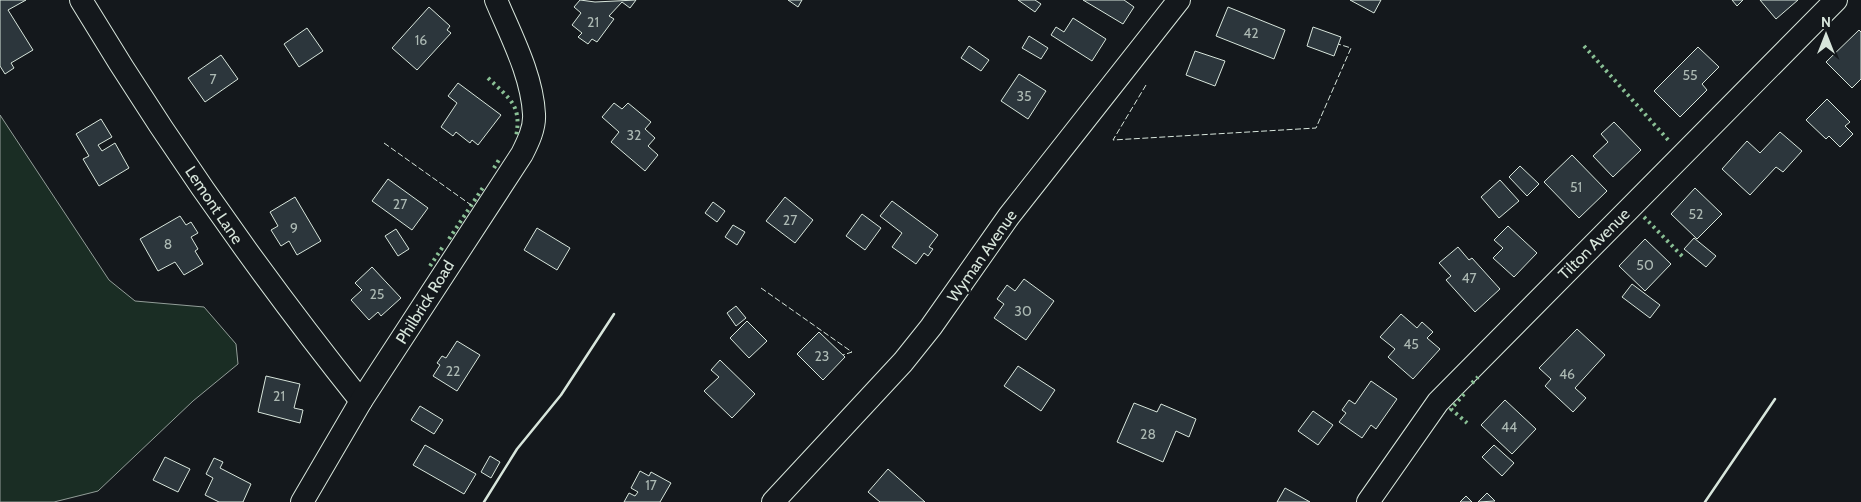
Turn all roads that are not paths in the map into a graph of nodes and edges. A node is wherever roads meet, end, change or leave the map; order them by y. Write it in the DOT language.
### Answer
graph roads {
  1 [pos="81,0"];
  2 [pos="496,0"];
  3 [pos="1179,0"];
  4 [pos="1836,0"];
  5 [pos="361,401"];
  6 [pos="302,502"];
  7 [pos="773,502"];
  8 [pos="1368,502"];
  1 -- 5 [label="street, Lemont Lane"];
  2 -- 5 [label="street, Philbrick Road"];
  3 -- 7 [label="street, Wyman Avenue"];
  4 -- 8 [label="street, Tilton Avenue"];
  5 -- 6 [label="street, Philbrick Road"];
}
